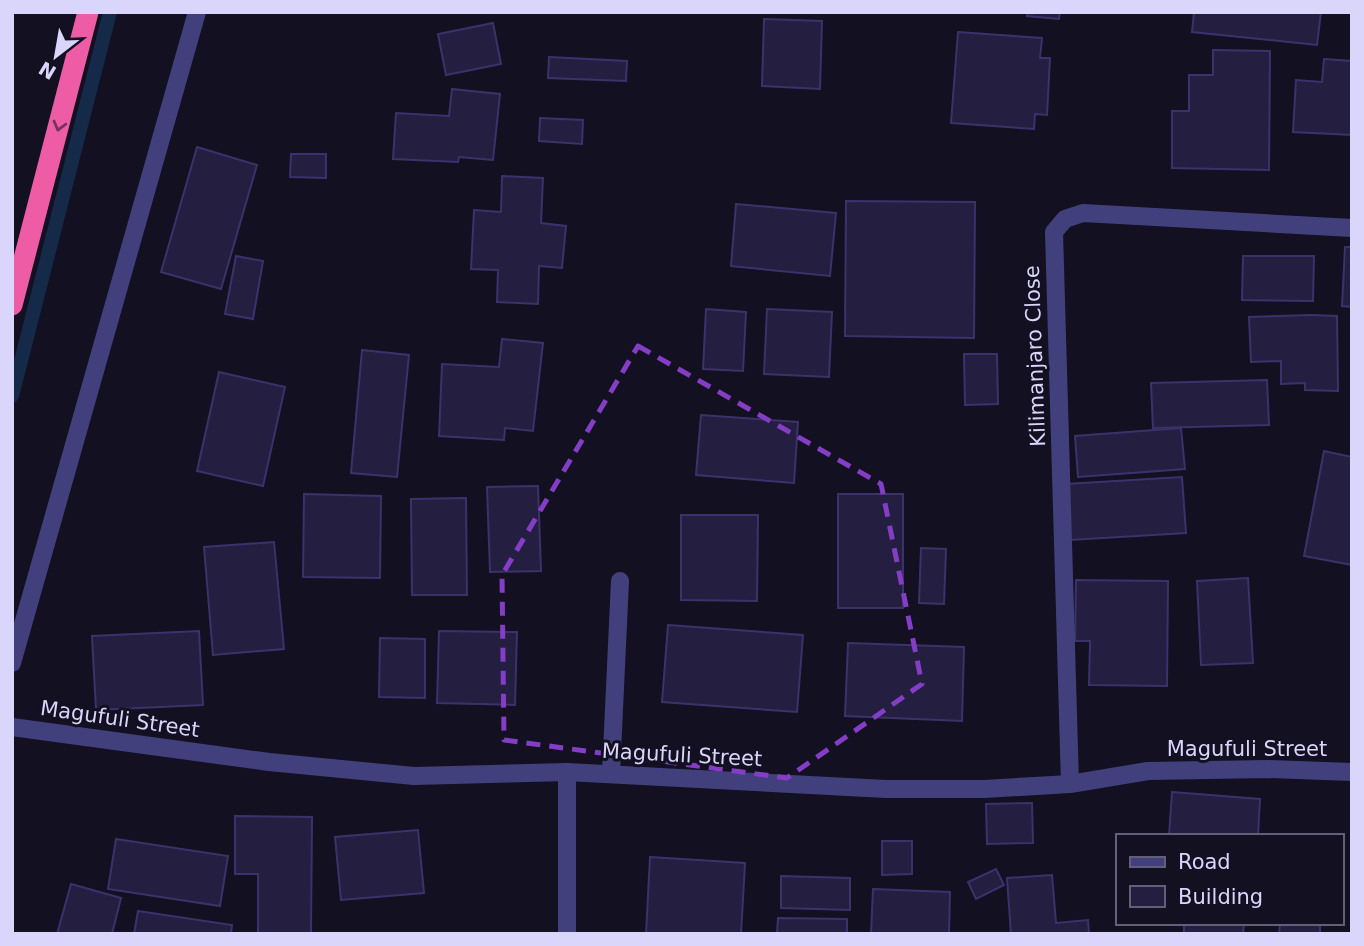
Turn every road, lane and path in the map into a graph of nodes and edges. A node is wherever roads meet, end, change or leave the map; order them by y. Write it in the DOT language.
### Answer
graph roads {
  1 [pos="88,12"];
  2 [pos="197,12"];
  3 [pos="1352,228"];
  4 [pos="12,305"];
  5 [pos="620,580"];
  6 [pos="12,663"];
  7 [pos="12,727"];
  8 [pos="568,772"];
  9 [pos="1352,772"];
  10 [pos="611,773"];
  11 [pos="1070,784"];
  12 [pos="567,934"];
  1 -- 4 [label="highway, one-way"];
  2 -- 6 [label="street"];
  3 -- 11 [label="street, Kilimanjaro Close"];
  5 -- 10 [label="street"];
  7 -- 8 [label="street, Magufuli Street"];
  8 -- 10 [label="street, Magufuli Street"];
  8 -- 12 [label="street"];
  9 -- 11 [label="street, Magufuli Street"];
  10 -- 11 [label="street, Magufuli Street"];
}
